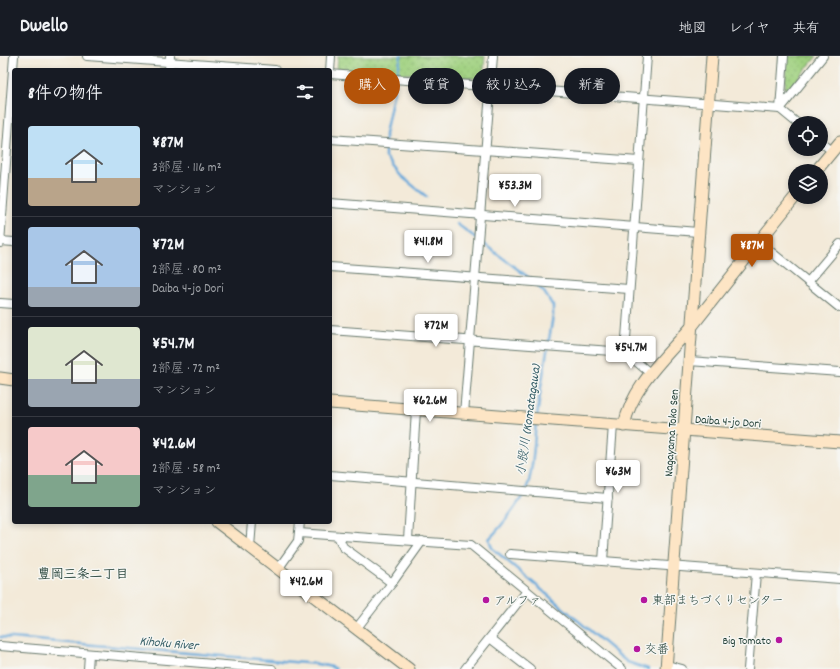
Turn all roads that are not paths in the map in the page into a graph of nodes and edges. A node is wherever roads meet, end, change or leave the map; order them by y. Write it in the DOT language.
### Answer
graph roads {
  1 [pos="14,56"];
  2 [pos="87,56"];
  3 [pos="331,56"];
  4 [pos="493,56"];
  5 [pos="647,56"];
  6 [pos="712,56"];
  7 [pos="784,56"];
  8 [pos="822,56"];
  9 [pos="169,63"];
  10 [pos="14,68"];
  11 [pos="245,68"];
  12 [pos="330,68"];
  13 [pos="492,68"];
  14 [pos="332,73"];
  15 [pos="472,85"];
  16 [pos="556,92"];
  17 [pos="644,99"];
  18 [pos="709,103"];
  19 [pos="488,104"];
  20 [pos="780,109"];
  21 [pos="12,114"];
  22 [pos="788,116"];
  23 [pos="332,138"];
  24 [pos="840,142"];
  25 [pos="828,148"];
  26 [pos="484,149"];
  27 [pos="832,151"];
  28 [pos="639,161"];
  29 [pos="822,164"];
  30 [pos="2,178"];
  31 [pos="12,179"];
  32 [pos="332,203"];
  33 [pos="789,204"];
  34 [pos="479,215"];
  35 [pos="634,227"];
  36 [pos="698,232"];
  37 [pos="0,242"];
  38 [pos="12,242"];
  39 [pos="759,242"];
  40 [pos="840,244"];
  41 [pos="332,267"];
  42 [pos="475,278"];
  43 [pos="808,282"];
  44 [pos="629,289"];
  45 [pos="0,303"];
  46 [pos="12,304"];
  47 [pos="840,308"];
  48 [pos="692,326"];
  49 [pos="332,330"];
  50 [pos="470,341"];
  51 [pos="625,352"];
  52 [pos="690,361"];
  53 [pos="840,372"];
  54 [pos="651,374"];
  55 [pos="0,378"];
  56 [pos="12,380"];
  57 [pos="332,403"];
  58 [pos="416,410"];
  59 [pos="464,414"];
  60 [pos="619,426"];
  61 [pos="684,431"];
  62 [pos="840,442"];
  63 [pos="332,475"];
  64 [pos="412,483"];
  65 [pos="608,498"];
  66 [pos="220,524"];
  67 [pos="252,524"];
  68 [pos="300,524"];
  69 [pos="338,536"];
  70 [pos="298,537"];
  71 [pos="408,540"];
  72 [pos="422,541"];
  73 [pos="250,547"];
  74 [pos="510,554"];
  75 [pos="603,561"];
  76 [pos="674,566"];
  77 [pos="278,569"];
  78 [pos="756,573"];
  79 [pos="840,579"];
  80 [pos="392,582"];
  81 [pos="526,591"];
  82 [pos="356,628"];
  83 [pos="490,638"];
  84 [pos="0,646"];
  85 [pos="89,654"];
  86 [pos="187,665"];
  87 [pos="667,667"];
  88 [pos="88,669"];
  89 [pos="272,669"];
  90 [pos="409,669"];
  91 [pos="466,669"];
  92 [pos="530,669"];
  93 [pos="622,669"];
  94 [pos="682,669"];
  95 [pos="748,669"];
  1 -- 10 [label="street"];
  2 -- 9 [label="street"];
  3 -- 12 [label="street"];
  4 -- 13 [label="street"];
  5 -- 17 [label="street"];
  6 -- 18 [label="street, Nagayama Toko Sen"];
  7 -- 20 [label="street"];
  8 -- 20 [label="street"];
  9 -- 11 [label="street"];
  14 -- 15 [label="street"];
  16 -- 17 [label="street"];
  17 -- 18 [label="street"];
  17 -- 28 [label="street"];
  18 -- 20 [label="street"];
  18 -- 36 [label="street, Nagayama Toko Sen"];
  19 -- 26 [label="street"];
  20 -- 22 [label="street"];
  21 -- 30 [label="street"];
  23 -- 26 [label="street"];
  24 -- 27 [label="street"];
  25 -- 27 [label="street"];
  26 -- 28 [label="street"];
  26 -- 34 [label="street"];
  27 -- 29 [label="street"];
  28 -- 35 [label="street"];
  30 -- 31 [label="street"];
  30 -- 37 [label="street"];
  32 -- 34 [label="street"];
  33 -- 39 [label="street"];
  34 -- 35 [label="street"];
  34 -- 42 [label="street"];
  35 -- 36 [label="street"];
  35 -- 44 [label="street"];
  36 -- 48 [label="street, Nagayama Toko Sen"];
  37 -- 38 [label="street"];
  39 -- 43 [label="street"];
  39 -- 48 [label="street"];
  40 -- 43 [label="street"];
  41 -- 42 [label="street"];
  42 -- 44 [label="street"];
  42 -- 50 [label="street"];
  43 -- 47 [label="street"];
  44 -- 51 [label="street"];
  45 -- 46 [label="street"];
  48 -- 52 [label="street, Nagayama Toko Sen"];
  48 -- 54 [label="street"];
  49 -- 50 [label="street"];
  50 -- 51 [label="street"];
  50 -- 59 [label="street"];
  51 -- 54 [label="street"];
  52 -- 53 [label="street"];
  52 -- 61 [label="street, Nagayama Toko Sen"];
  54 -- 60 [label="street"];
  55 -- 56 [label="street"];
  57 -- 58 [label="street"];
  58 -- 59 [label="street"];
  58 -- 64 [label="street"];
  59 -- 60 [label="street, Daiba 4-jo Dori"];
  60 -- 61 [label="street, Daiba 4-jo Dori"];
  60 -- 65 [label="street"];
  61 -- 62 [label="street, Daiba 4-jo Dori"];
  61 -- 76 [label="street, Nagayama Toko Sen"];
  63 -- 64 [label="street"];
  64 -- 65 [label="street"];
  64 -- 71 [label="street"];
  65 -- 75 [label="street"];
  66 -- 73 [label="street"];
  67 -- 73 [label="street"];
  68 -- 70 [label="street"];
  69 -- 70 [label="street"];
  69 -- 71 [label="street"];
  69 -- 80 [label="street"];
  70 -- 77 [label="street"];
  71 -- 72 [label="street"];
  72 -- 80 [label="street"];
  72 -- 81 [label="street"];
  73 -- 77 [label="street"];
  74 -- 75 [label="street"];
  75 -- 76 [label="street"];
  76 -- 78 [label="street"];
  76 -- 87 [label="street, Nagayama Toko Sen"];
  77 -- 82 [label="street"];
  78 -- 79 [label="street"];
  78 -- 95 [label="street"];
  80 -- 82 [label="street"];
  81 -- 83 [label="street"];
  81 -- 93 [label="street"];
  82 -- 90 [label="street"];
  83 -- 91 [label="street"];
  83 -- 92 [label="street"];
  84 -- 85 [label="street"];
  85 -- 86 [label="street"];
  85 -- 88 [label="street"];
  86 -- 89 [label="street"];
  87 -- 94 [label="street"];
}
